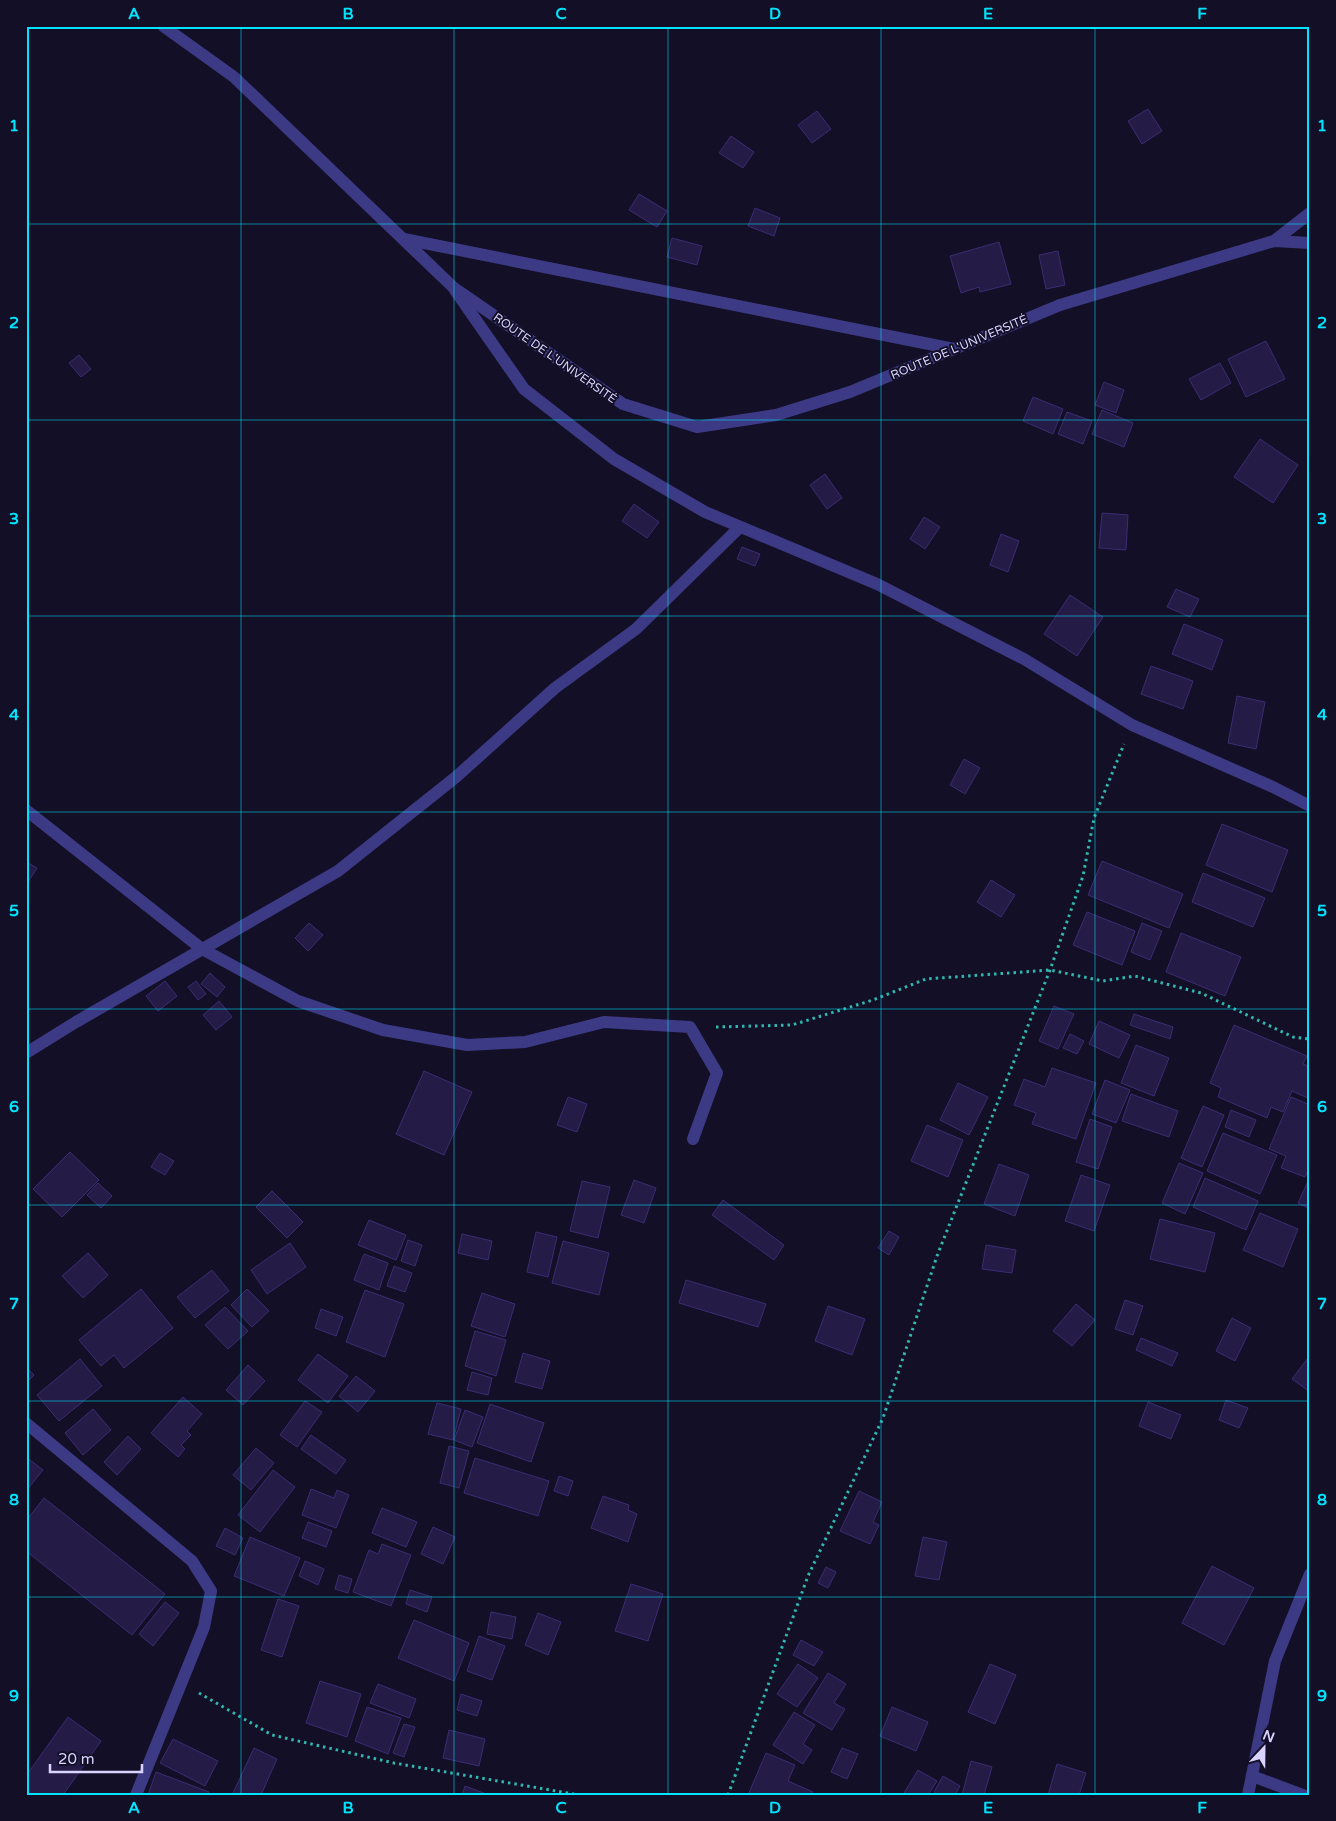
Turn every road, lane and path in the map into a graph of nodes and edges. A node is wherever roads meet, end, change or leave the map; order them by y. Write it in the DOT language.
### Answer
graph roads {
  1 [pos="163,26"];
  2 [pos="1310,212"];
  3 [pos="404,239"];
  4 [pos="1274,241"];
  5 [pos="1310,243"];
  6 [pos="454,288"];
  7 [pos="954,349"];
  8 [pos="740,526"];
  9 [pos="1132,725"];
  10 [pos="1310,806"];
  11 [pos="26,810"];
  12 [pos="202,949"];
  13 [pos="1050,970"];
  14 [pos="690,1027"];
  15 [pos="1310,1039"];
  16 [pos="26,1053"];
  17 [pos="693,1138"];
  18 [pos="26,1423"];
  19 [pos="1310,1574"];
  20 [pos="181,1683"];
  21 [pos="1252,1776"];
  22 [pos="136,1795"];
  23 [pos="579,1795"];
  24 [pos="728,1795"];
  25 [pos="1248,1795"];
  26 [pos="1303,1795"];
  1 -- 3 [label="street, ROUTE DE L'UNIVERSITÉ"];
  2 -- 4 [label="street"];
  3 -- 6 [label="street, ROUTE DE L'UNIVERSITÉ"];
  3 -- 7 [label="street"];
  4 -- 5 [label="street"];
  4 -- 7 [label="street, ROUTE DE L'UNIVERSITÉ"];
  6 -- 7 [label="street, ROUTE DE L'UNIVERSITÉ"];
  6 -- 8 [label="street"];
  8 -- 9 [label="street"];
  8 -- 12 [label="street"];
  9 -- 10 [label="street"];
  9 -- 13 [label="path"];
  11 -- 12 [label="street"];
  12 -- 14 [label="street"];
  12 -- 16 [label="street"];
  13 -- 14 [label="path"];
  13 -- 15 [label="path"];
  13 -- 24 [label="path"];
  14 -- 17 [label="street"];
  18 -- 20 [label="street"];
  19 -- 21 [label="street"];
  20 -- 22 [label="street"];
  20 -- 23 [label="path"];
  21 -- 25 [label="street"];
  21 -- 26 [label="street"];
}
